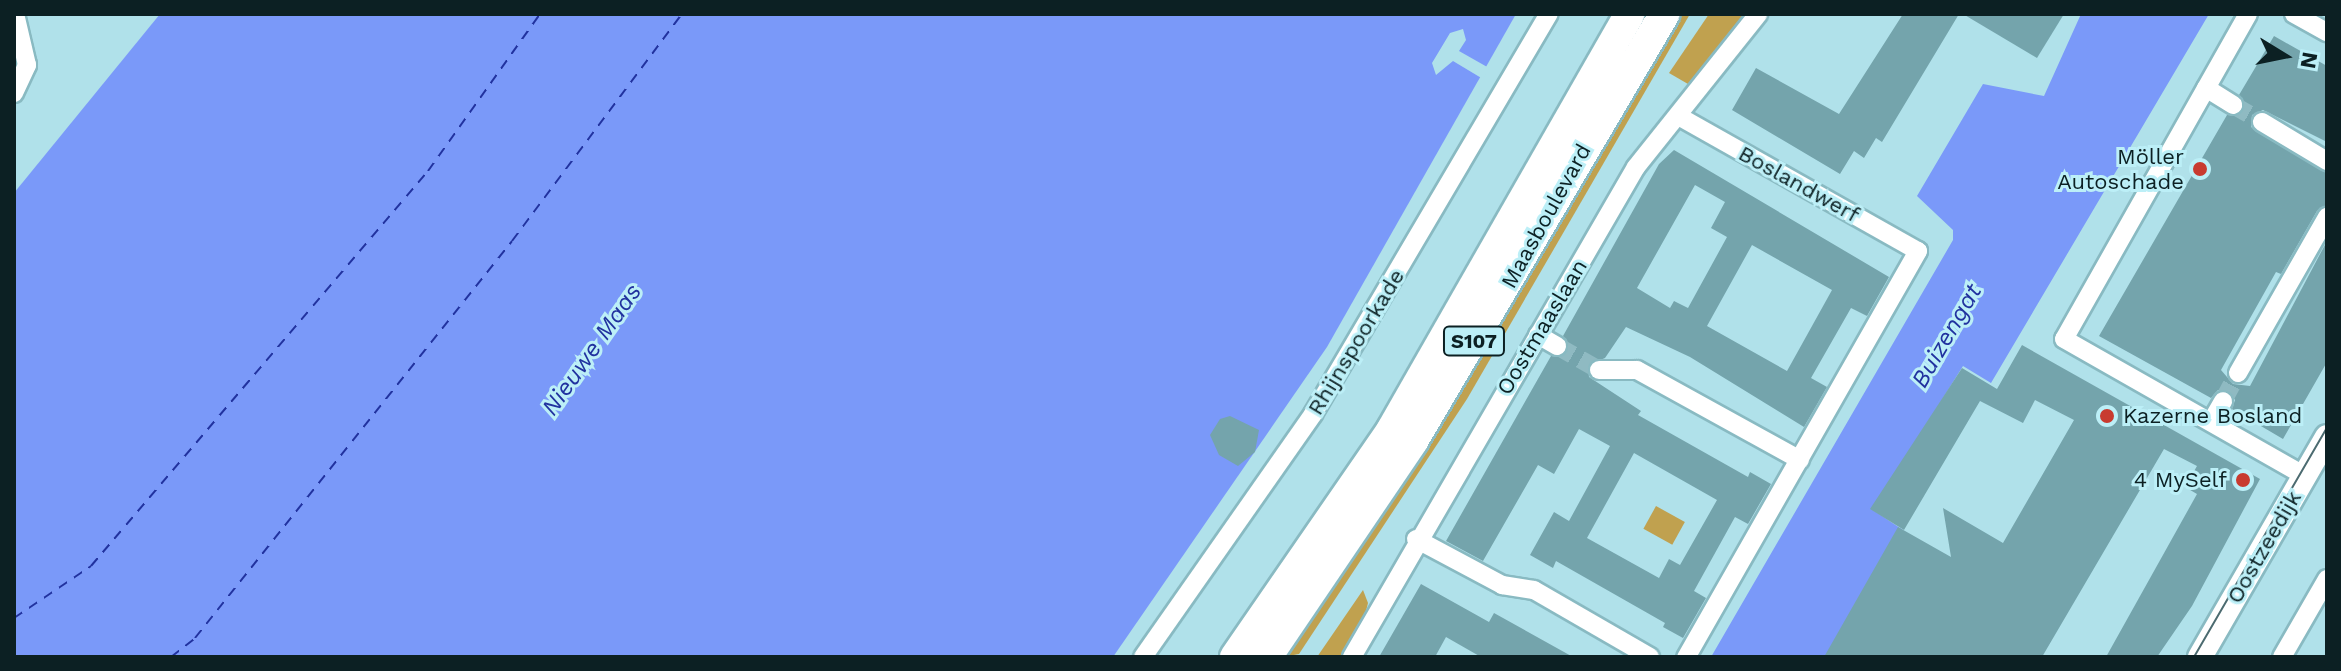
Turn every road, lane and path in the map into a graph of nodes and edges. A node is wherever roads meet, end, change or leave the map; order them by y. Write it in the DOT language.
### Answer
graph roads {
  1 [pos="15,14"];
  2 [pos="1549,14"];
  3 [pos="1630,14"];
  4 [pos="1665,14"];
  5 [pos="1758,14"];
  6 [pos="2248,14"];
  7 [pos="2294,14"];
  8 [pos="2327,32"];
  9 [pos="2206,88"];
  10 [pos="14,93"];
  11 [pos="2233,105"];
  12 [pos="1680,117"];
  13 [pos="2262,122"];
  14 [pos="2327,161"];
  15 [pos="2327,217"];
  16 [pos="1538,335"];
  17 [pos="1557,346"];
  18 [pos="1599,370"];
  19 [pos="2238,373"];
  20 [pos="2223,401"];
  21 [pos="2211,422"];
  22 [pos="2327,437"];
  23 [pos="1800,460"];
  24 [pos="2305,476"];
  25 [pos="1416,539"];
  26 [pos="2327,579"];
  27 [pos="1143,657"];
  28 [pos="1235,657"];
  29 [pos="1267,657"];
  30 [pos="1352,657"];
  31 [pos="1650,657"];
  32 [pos="1686,657"];
  33 [pos="2200,657"];
  34 [pos="2282,657"];
  1 -- 10 [label="street"];
  2 -- 27 [label="street, Rhijnspoorkade"];
  3 -- 28 [label="main road, Maasboulevard / S107"];
  4 -- 29 [label="main road, Maasboulevard / S107"];
  5 -- 12 [label="street, Oostmaaslaan"];
  6 -- 9 [label="street"];
  7 -- 8 [label="street"];
  9 -- 11 [label="street"];
  9 -- 21 [label="street"];
  12 -- 16 [label="street, Oostmaaslaan"];
  12 -- 23 [label="street, Boslandwerf"];
  13 -- 14 [label="street"];
  15 -- 19 [label="street"];
  16 -- 17 [label="street"];
  16 -- 25 [label="street, Oostmaaslaan"];
  18 -- 23 [label="street"];
  20 -- 21 [label="street"];
  21 -- 24 [label="street"];
  22 -- 24 [label="street, Oostzeedijk"];
  23 -- 32 [label="street"];
  24 -- 33 [label="street, Oostzeedijk"];
  25 -- 30 [label="street, Oostmaaslaan"];
  25 -- 31 [label="street"];
  26 -- 34 [label="street"];
}
